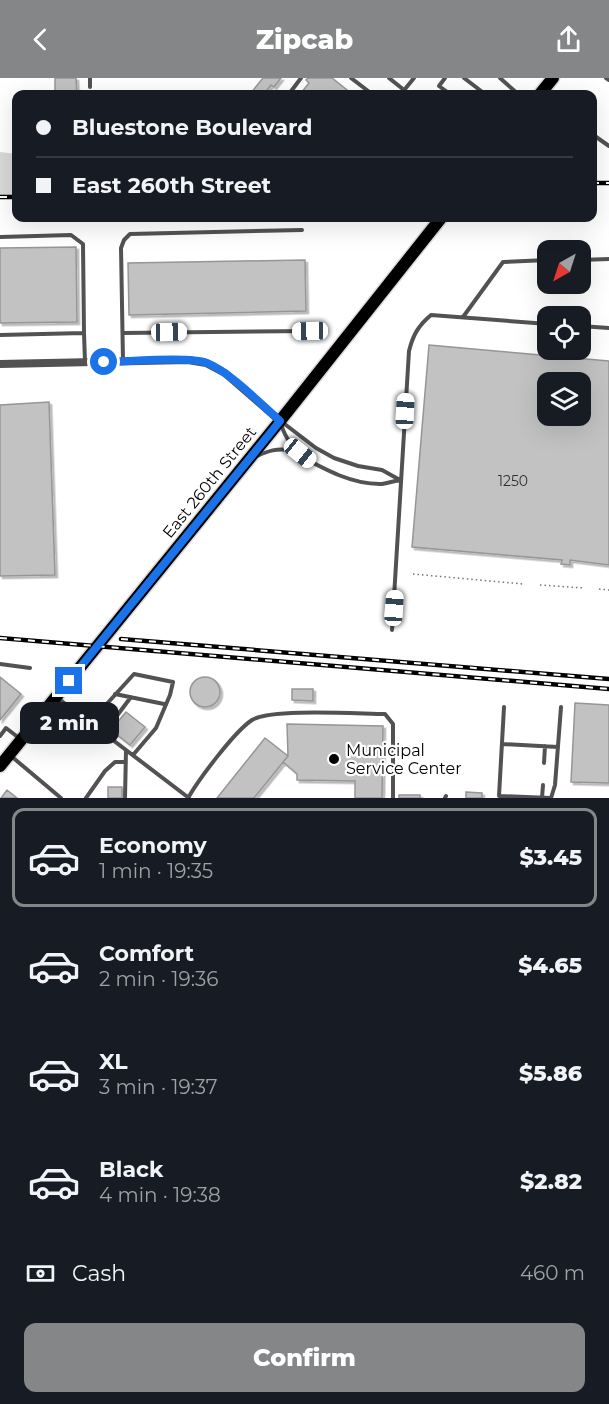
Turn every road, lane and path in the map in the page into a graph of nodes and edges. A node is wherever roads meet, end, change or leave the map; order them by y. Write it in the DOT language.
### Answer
graph roads {
  1 [pos="90,78"];
  2 [pos="351,78"];
  3 [pos="389,78"];
  4 [pos="414,78"];
  5 [pos="445,78"];
  6 [pos="464,78"];
  7 [pos="500,78"];
  8 [pos="553,78"];
  9 [pos="90,87"];
  10 [pos="367,90"];
  11 [pos="400,90"];
  12 [pos="404,90"];
  13 [pos="444,90"];
  14 [pos="480,90"];
  15 [pos="514,90"];
  16 [pos="543,90"];
  17 [pos="438,222"];
  18 [pos="302,230"];
  19 [pos="0,237"];
  20 [pos="609,259"];
  21 [pos="537,260"];
  22 [pos="591,260"];
  23 [pos="463,317"];
  24 [pos="537,323"];
  25 [pos="591,327"];
  26 [pos="609,328"];
  27 [pos="310,331"];
  28 [pos="84,333"];
  29 [pos="123,333"];
  30 [pos="0,335"];
  31 [pos="123,362"];
  32 [pos="85,363"];
  33 [pos="0,364"];
  34 [pos="280,421"];
  35 [pos="248,461"];
  36 [pos="312,462"];
  37 [pos="400,480"];
  38 [pos="413,574"];
  39 [pos="523,584"];
  40 [pos="540,585"];
  41 [pos="584,588"];
  42 [pos="599,589"];
  43 [pos="609,590"];
  44 [pos="392,630"];
  45 [pos="0,664"];
  46 [pos="30,668"];
  47 [pos="115,694"];
  48 [pos="56,696"];
  49 [pos="131,697"];
  50 [pos="164,705"];
  51 [pos="104,707"];
  52 [pos="504,707"];
  53 [pos="561,707"];
  54 [pos="105,733"];
  55 [pos="0,736"];
  56 [pos="21,740"];
  57 [pos="502,744"];
  58 [pos="545,746"];
  59 [pos="558,747"];
  60 [pos="126,750"];
  61 [pos="9,754"];
  62 [pos="134,755"];
  63 [pos="126,762"];
  64 [pos="544,763"];
  65 [pos="0,765"];
  66 [pos="543,785"];
  67 [pos="61,798"];
  68 [pos="86,798"];
  69 [pos="125,798"];
  70 [pos="188,798"];
  71 [pos="393,798"];
  72 [pos="542,798"];
  73 [pos="551,798"];
  1 -- 9 [label="lane"];
  2 -- 10 [label="lane"];
  3 -- 11 [label="lane"];
  4 -- 12 [label="lane"];
  5 -- 13 [label="lane"];
  6 -- 14 [label="lane"];
  7 -- 15 [label="lane"];
  8 -- 16 [label="main road"];
  17 -- 34 [label="main road, East 260th Street"];
  18 -- 29 [label="lane"];
  19 -- 28 [label="lane"];
  20 -- 22 [label="lane"];
  21 -- 23 [label="lane"];
  23 -- 24 [label="lane"];
  23 -- 37 [label="lane"];
  25 -- 26 [label="lane"];
  27 -- 29 [label="lane"];
  28 -- 30 [label="lane"];
  28 -- 32 [label="lane"];
  29 -- 31 [label="lane"];
  31 -- 32 [label="street"];
  31 -- 34 [label="street"];
  32 -- 33 [label="street"];
  34 -- 35 [label="main road, East 260th Street"];
  34 -- 36 [label="lane"];
  34 -- 37 [label="lane"];
  35 -- 36 [label="lane"];
  35 -- 48 [label="main road, East 260th Street"];
  36 -- 37 [label="lane"];
  37 -- 44 [label="lane"];
  38 -- 39 [label="path"];
  40 -- 41 [label="path"];
  42 -- 43 [label="path"];
  45 -- 46 [label="lane"];
  47 -- 49 [label="lane"];
  47 -- 50 [label="lane"];
  47 -- 51 [label="lane"];
  48 -- 54 [label="lane"];
  48 -- 56 [label="main road, East 260th Street"];
  49 -- 50 [label="lane"];
  49 -- 54 [label="lane"];
  50 -- 62 [label="lane"];
  52 -- 57 [label="lane"];
  53 -- 59 [label="lane"];
  54 -- 60 [label="lane"];
  55 -- 56 [label="lane"];
  56 -- 61 [label="main road, East 260th Street"];
  57 -- 58 [label="lane"];
  57 -- 72 [label="lane"];
  58 -- 59 [label="lane"];
  58 -- 64 [label="lane"];
  59 -- 73 [label="lane"];
  60 -- 62 [label="lane"];
  60 -- 63 [label="lane"];
  61 -- 65 [label="main road, East 260th Street"];
  61 -- 67 [label="lane"];
  62 -- 70 [label="lane"];
  63 -- 68 [label="lane"];
  63 -- 69 [label="lane"];
  66 -- 72 [label="lane"];
  70 -- 71 [label="lane"];
  72 -- 73 [label="lane"];
}
